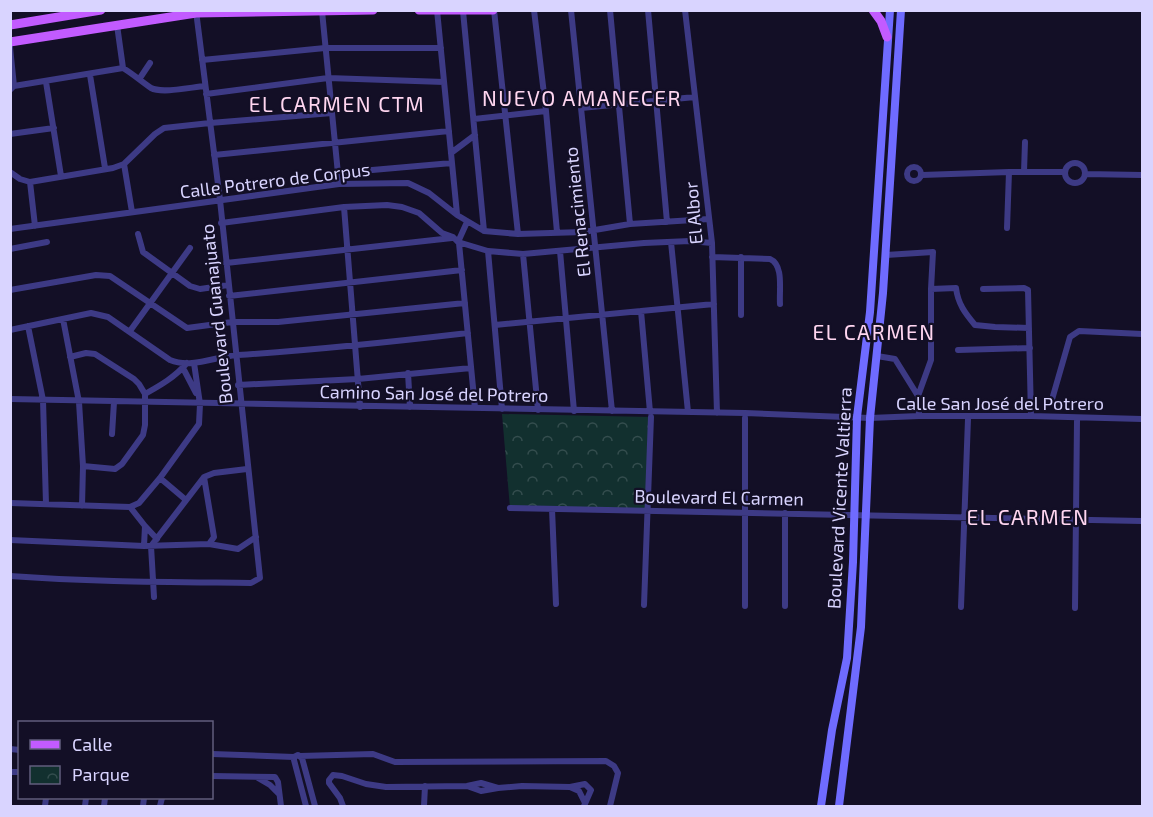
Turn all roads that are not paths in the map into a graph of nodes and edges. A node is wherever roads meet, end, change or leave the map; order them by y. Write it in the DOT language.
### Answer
graph roads {
  1 [pos="101,10"];
  2 [pos="374,10"];
  3 [pos="419,10"];
  4 [pos="494,10"];
  5 [pos="534,10"];
  6 [pos="571,10"];
  7 [pos="610,10"];
  8 [pos="648,10"];
  9 [pos="685,10"];
  10 [pos="873,10"];
  11 [pos="890,10"];
  12 [pos="901,10"];
  13 [pos="322,11"];
  14 [pos="437,11"];
  15 [pos="463,11"];
  16 [pos="196,12"];
  17 [pos="117,25"];
  18 [pos="10,26"];
  19 [pos="887,38"];
  20 [pos="10,42"];
  21 [pos="10,47"];
  22 [pos="325,48"];
  23 [pos="441,48"];
  24 [pos="202,60"];
  25 [pos="150,63"];
  26 [pos="123,68"];
  27 [pos="90,75"];
  28 [pos="140,78"];
  29 [pos="328,78"];
  30 [pos="46,82"];
  31 [pos="444,82"];
  32 [pos="205,86"];
  33 [pos="12,88"];
  34 [pos="206,94"];
  35 [pos="695,97"];
  36 [pos="656,101"];
  37 [pos="619,104"];
  38 [pos="581,108"];
  39 [pos="546,111"];
  40 [pos="332,113"];
  41 [pos="506,115"];
  42 [pos="474,119"];
  43 [pos="210,123"];
  44 [pos="54,128"];
  45 [pos="449,131"];
  46 [pos="10,134"];
  47 [pos="475,135"];
  48 [pos="1025,141"];
  49 [pos="335,143"];
  50 [pos="451,153"];
  51 [pos="214,155"];
  52 [pos="452,163"];
  53 [pos="124,165"];
  54 [pos="105,168"];
  55 [pos="10,172"];
  56 [pos="1009,172"];
  57 [pos="1024,172"];
  58 [pos="1065,172"];
  59 [pos="338,173"];
  60 [pos="1085,174"];
  61 [pos="922,175"];
  62 [pos="1143,175"];
  63 [pos="61,176"];
  64 [pos="30,182"];
  65 [pos="339,184"];
  66 [pos="220,203"];
  67 [pos="344,207"];
  68 [pos="132,212"];
  69 [pos="457,214"];
  70 [pos="221,219"];
  71 [pos="710,219"];
  72 [pos="467,222"];
  73 [pos="668,222"];
  74 [pos="630,224"];
  75 [pos="35,225"];
  76 [pos="1007,228"];
  77 [pos="10,229"];
  78 [pos="484,231"];
  79 [pos="557,232"];
  80 [pos="595,232"];
  81 [pos="138,234"];
  82 [pos="518,234"];
  83 [pos="457,241"];
  84 [pos="47,242"];
  85 [pos="671,242"];
  86 [pos="711,243"];
  87 [pos="596,247"];
  88 [pos="190,248"];
  89 [pos="10,249"];
  90 [pos="347,249"];
  91 [pos="488,251"];
  92 [pos="560,251"];
  93 [pos="522,254"];
  94 [pos="885,255"];
  95 [pos="712,257"];
  96 [pos="741,257"];
  97 [pos="226,263"];
  98 [pos="462,270"];
  99 [pos="172,272"];
  100 [pos="350,282"];
  101 [pos="228,285"];
  102 [pos="931,289"];
  103 [pos="983,289"];
  104 [pos="10,290"];
  105 [pos="229,296"];
  106 [pos="149,302"];
  107 [pos="465,303"];
  108 [pos="780,303"];
  109 [pos="714,304"];
  110 [pos="678,307"];
  111 [pos="640,311"];
  112 [pos="353,314"];
  113 [pos="602,315"];
  114 [pos="741,315"];
  115 [pos="566,318"];
  116 [pos="63,319"];
  117 [pos="529,321"];
  118 [pos="232,322"];
  119 [pos="495,325"];
  120 [pos="28,326"];
  121 [pos="1029,328"];
  122 [pos="10,330"];
  123 [pos="130,331"];
  124 [pos="468,333"];
  125 [pos="1143,334"];
  126 [pos="355,346"];
  127 [pos="1030,348"];
  128 [pos="958,350"];
  129 [pos="235,355"];
  130 [pos="878,356"];
  131 [pos="70,357"];
  132 [pos="188,365"];
  133 [pos="471,368"];
  134 [pos="408,373"];
  135 [pos="358,379"];
  136 [pos="238,385"];
  137 [pos="918,396"];
  138 [pos="146,398"];
  139 [pos="10,399"];
  140 [pos="43,400"];
  141 [pos="199,401"];
  142 [pos="79,402"];
  143 [pos="114,402"];
  144 [pos="1051,403"];
  145 [pos="240,404"];
  146 [pos="360,407"];
  147 [pos="410,407"];
  148 [pos="475,408"];
  149 [pos="502,409"];
  150 [pos="538,410"];
  151 [pos="574,411"];
  152 [pos="612,411"];
  153 [pos="688,412"];
  154 [pos="717,413"];
  155 [pos="651,414"];
  156 [pos="919,416"];
  157 [pos="1031,416"];
  158 [pos="857,417"];
  159 [pos="745,418"];
  160 [pos="870,418"];
  161 [pos="968,419"];
  162 [pos="1143,419"];
  163 [pos="1077,421"];
  164 [pos="112,434"];
  165 [pos="83,466"];
  166 [pos="247,469"];
  167 [pos="204,477"];
  168 [pos="160,478"];
  169 [pos="186,500"];
  170 [pos="10,503"];
  171 [pos="46,504"];
  172 [pos="82,506"];
  173 [pos="130,507"];
  174 [pos="510,508"];
  175 [pos="552,509"];
  176 [pos="647,512"];
  177 [pos="745,512"];
  178 [pos="785,513"];
  179 [pos="855,514"];
  180 [pos="866,514"];
  181 [pos="964,518"];
  182 [pos="1076,519"];
  183 [pos="1143,521"];
  184 [pos="145,526"];
  185 [pos="256,537"];
  186 [pos="157,539"];
  187 [pos="10,540"];
  188 [pos="209,544"];
  189 [pos="148,546"];
  190 [pos="10,576"];
  191 [pos="153,583"];
  192 [pos="154,597"];
  193 [pos="556,604"];
  194 [pos="644,605"];
  195 [pos="745,606"];
  196 [pos="785,606"];
  197 [pos="961,607"];
  198 [pos="1075,608"];
  199 [pos="213,754"];
  200 [pos="297,756"];
  201 [pos="213,776"];
  202 [pos="425,786"];
  203 [pos="570,787"];
  204 [pos="315,804"];
  205 [pos="306,805"];
  206 [pos="585,805"];
  207 [pos="281,807"];
  208 [pos="343,807"];
  209 [pos="424,807"];
  210 [pos="610,807"];
  211 [pos="821,807"];
  212 [pos="838,807"];
  1 -- 18 [label="main road"];
  2 -- 13 [label="main road"];
  3 -- 14 [label="main road"];
  4 -- 15 [label="main road"];
  4 -- 41 [label="street"];
  5 -- 39 [label="street"];
  6 -- 38 [label="street, El Renacimiento"];
  7 -- 37 [label="street"];
  8 -- 36 [label="street"];
  9 -- 35 [label="street, El Albor"];
  10 -- 19 [label="main road"];
  11 -- 19 [label="main road, Boulevard Vicente Valtierra"];
  12 -- 94 [label="main road, Boulevard Vicente Valtierra"];
  13 -- 16 [label="main road"];
  13 -- 22 [label="street"];
  14 -- 15 [label="main road"];
  14 -- 23 [label="street"];
  15 -- 42 [label="street"];
  16 -- 17 [label="main road"];
  16 -- 24 [label="street, Boulevard Guanajuato"];
  17 -- 20 [label="main road"];
  17 -- 26 [label="street"];
  19 -- 158 [label="main road, Boulevard Vicente Valtierra"];
  21 -- 33 [label="street"];
  22 -- 23 [label="street"];
  22 -- 24 [label="street"];
  22 -- 29 [label="street"];
  23 -- 31 [label="street"];
  24 -- 32 [label="street, Boulevard Guanajuato"];
  25 -- 28 [label="street"];
  26 -- 27 [label="street"];
  26 -- 28 [label="street"];
  27 -- 30 [label="street"];
  27 -- 54 [label="street"];
  28 -- 32 [label="street"];
  29 -- 31 [label="street"];
  29 -- 34 [label="street"];
  29 -- 40 [label="street"];
  30 -- 33 [label="street"];
  30 -- 44 [label="street"];
  31 -- 45 [label="street"];
  32 -- 34 [label="street, Boulevard Guanajuato"];
  34 -- 43 [label="street, Boulevard Guanajuato"];
  35 -- 36 [label="street"];
  35 -- 71 [label="street, El Albor"];
  36 -- 37 [label="street"];
  36 -- 73 [label="street"];
  37 -- 38 [label="street"];
  37 -- 74 [label="street"];
  38 -- 80 [label="street, El Renacimiento"];
  39 -- 41 [label="street"];
  39 -- 79 [label="street"];
  40 -- 43 [label="street"];
  40 -- 49 [label="street"];
  41 -- 42 [label="street"];
  41 -- 82 [label="street"];
  42 -- 47 [label="street"];
  43 -- 51 [label="street, Boulevard Guanajuato"];
  43 -- 53 [label="street"];
  44 -- 46 [label="street"];
  44 -- 63 [label="street"];
  45 -- 49 [label="street"];
  45 -- 50 [label="street"];
  47 -- 50 [label="street"];
  47 -- 78 [label="street"];
  48 -- 57 [label="street"];
  49 -- 51 [label="street"];
  49 -- 59 [label="street"];
  50 -- 52 [label="street"];
  51 -- 66 [label="street, Boulevard Guanajuato"];
  52 -- 59 [label="street"];
  52 -- 69 [label="street"];
  53 -- 54 [label="street"];
  53 -- 68 [label="street"];
  54 -- 63 [label="street"];
  55 -- 64 [label="street"];
  56 -- 57 [label="street"];
  56 -- 61 [label="street"];
  56 -- 76 [label="street"];
  57 -- 58 [label="street"];
  58 -- 60 [label="street"];
  58 -- 60 [label="street"];
  59 -- 65 [label="street"];
  60 -- 62 [label="street"];
  63 -- 64 [label="street"];
  64 -- 75 [label="street"];
  65 -- 66 [label="street, Calle Potrero de Corpus"];
  65 -- 69 [label="street, Calle Potrero de Corpus"];
  66 -- 68 [label="street, Calle Potrero de Corpus"];
  66 -- 70 [label="street, Boulevard Guanajuato"];
  67 -- 70 [label="street"];
  67 -- 83 [label="street"];
  67 -- 90 [label="street"];
  68 -- 75 [label="street, Calle Potrero de Corpus"];
  69 -- 72 [label="street, Calle Potrero de Corpus"];
  70 -- 97 [label="street, Boulevard Guanajuato"];
  71 -- 73 [label="street, Calle Potrero de Corpus"];
  71 -- 86 [label="street, El Albor"];
  72 -- 78 [label="street, Calle Potrero de Corpus"];
  72 -- 83 [label="street"];
  73 -- 74 [label="street, Calle Potrero de Corpus"];
  74 -- 80 [label="street, Calle Potrero de Corpus"];
  75 -- 77 [label="street, Calle Potrero de Corpus"];
  78 -- 82 [label="street, Calle Potrero de Corpus"];
  79 -- 80 [label="street, Calle Potrero de Corpus"];
  79 -- 82 [label="street, Calle Potrero de Corpus"];
  80 -- 87 [label="street, El Renacimiento"];
  81 -- 99 [label="street"];
  83 -- 90 [label="street"];
  83 -- 91 [label="street"];
  83 -- 98 [label="street"];
  84 -- 89 [label="street"];
  85 -- 86 [label="street"];
  85 -- 87 [label="street"];
  85 -- 110 [label="street"];
  86 -- 95 [label="street, El Albor"];
  87 -- 92 [label="street"];
  87 -- 113 [label="street, El Renacimiento"];
  88 -- 99 [label="street"];
  90 -- 97 [label="street"];
  90 -- 100 [label="street"];
  91 -- 93 [label="street"];
  91 -- 119 [label="street"];
  92 -- 93 [label="street"];
  92 -- 115 [label="street"];
  93 -- 117 [label="street"];
  94 -- 102 [label="street"];
  94 -- 130 [label="main road, Boulevard Vicente Valtierra"];
  95 -- 96 [label="street"];
  95 -- 109 [label="street, El Albor"];
  96 -- 108 [label="street"];
  96 -- 114 [label="street"];
  97 -- 101 [label="street, Boulevard Guanajuato"];
  98 -- 100 [label="street"];
  98 -- 107 [label="street"];
  99 -- 101 [label="street"];
  99 -- 106 [label="street"];
  100 -- 105 [label="street"];
  100 -- 112 [label="street"];
  101 -- 105 [label="street, Boulevard Guanajuato"];
  102 -- 121 [label="street"];
  102 -- 137 [label="street"];
  103 -- 121 [label="street"];
  104 -- 106 [label="street"];
  105 -- 118 [label="street, Boulevard Guanajuato"];
  106 -- 118 [label="street"];
  106 -- 123 [label="street"];
  107 -- 112 [label="street"];
  107 -- 124 [label="street"];
  109 -- 110 [label="street"];
  109 -- 154 [label="street, El Albor"];
  110 -- 111 [label="street"];
  110 -- 153 [label="street"];
  111 -- 113 [label="street"];
  111 -- 155 [label="street"];
  112 -- 118 [label="street"];
  112 -- 126 [label="street"];
  113 -- 115 [label="street"];
  113 -- 152 [label="street, El Renacimiento"];
  115 -- 117 [label="street"];
  115 -- 151 [label="street"];
  116 -- 120 [label="street"];
  116 -- 123 [label="street"];
  116 -- 131 [label="street"];
  117 -- 119 [label="street"];
  117 -- 150 [label="street"];
  118 -- 129 [label="street, Boulevard Guanajuato"];
  119 -- 149 [label="street"];
  120 -- 122 [label="street"];
  120 -- 140 [label="street"];
  121 -- 127 [label="street"];
  123 -- 132 [label="street"];
  124 -- 126 [label="street"];
  124 -- 133 [label="street"];
  125 -- 144 [label="street"];
  126 -- 129 [label="street"];
  126 -- 135 [label="street"];
  127 -- 128 [label="street"];
  127 -- 157 [label="street"];
  129 -- 132 [label="street"];
  129 -- 136 [label="street, Boulevard Guanajuato"];
  130 -- 137 [label="street"];
  130 -- 160 [label="main road, Boulevard Vicente Valtierra"];
  131 -- 138 [label="street"];
  131 -- 142 [label="street"];
  132 -- 138 [label="street"];
  132 -- 141 [label="street"];
  132 -- 141 [label="street"];
  133 -- 134 [label="street"];
  133 -- 148 [label="street"];
  134 -- 135 [label="street"];
  134 -- 147 [label="street"];
  135 -- 136 [label="street"];
  135 -- 146 [label="street"];
  136 -- 145 [label="street, Boulevard Guanajuato"];
  137 -- 156 [label="street"];
  138 -- 141 [label="street, Camino San José del Potrero"];
  138 -- 143 [label="street, Camino San José del Potrero"];
  138 -- 165 [label="street"];
  139 -- 140 [label="street, Camino San José del Potrero"];
  140 -- 142 [label="street, Camino San José del Potrero"];
  140 -- 171 [label="street"];
  141 -- 145 [label="street, Camino San José del Potrero"];
  141 -- 168 [label="street"];
  142 -- 143 [label="street, Camino San José del Potrero"];
  142 -- 165 [label="street"];
  143 -- 164 [label="street"];
  145 -- 146 [label="street, Camino San José del Potrero"];
  145 -- 166 [label="street, Boulevard Guanajuato"];
  146 -- 147 [label="street, Camino San José del Potrero"];
  147 -- 148 [label="street, Camino San José del Potrero"];
  148 -- 149 [label="street, Camino San José del Potrero"];
  149 -- 150 [label="street, Camino San José del Potrero"];
  150 -- 151 [label="street, Camino San José del Potrero"];
  151 -- 152 [label="street, Camino San José del Potrero"];
  152 -- 155 [label="street, Camino San José del Potrero"];
  153 -- 154 [label="street, Camino San José del Potrero"];
  153 -- 155 [label="street, Camino San José del Potrero"];
  154 -- 158 [label="street, Camino San José del Potrero"];
  155 -- 176 [label="street"];
  156 -- 157 [label="street, Calle San José del Potrero"];
  156 -- 160 [label="street, Calle San José del Potrero"];
  157 -- 162 [label="street, Calle San José del Potrero"];
  158 -- 160 [label="street, Calle San José del Potrero"];
  158 -- 179 [label="main road, Boulevard Vicente Valtierra"];
  159 -- 177 [label="street"];
  160 -- 180 [label="main road, Boulevard Vicente Valtierra"];
  161 -- 181 [label="street"];
  163 -- 182 [label="street"];
  165 -- 172 [label="street"];
  166 -- 167 [label="street"];
  166 -- 185 [label="street, Boulevard Guanajuato"];
  167 -- 169 [label="street"];
  167 -- 188 [label="street"];
  168 -- 169 [label="street"];
  168 -- 173 [label="street"];
  169 -- 186 [label="street"];
  170 -- 171 [label="street"];
  171 -- 172 [label="street"];
  172 -- 173 [label="street"];
  173 -- 184 [label="street"];
  174 -- 175 [label="street, Boulevard El Carmen"];
  175 -- 176 [label="street, Boulevard El Carmen"];
  175 -- 193 [label="street"];
  176 -- 177 [label="street, Boulevard El Carmen"];
  176 -- 194 [label="street"];
  177 -- 178 [label="street, Boulevard El Carmen"];
  177 -- 195 [label="street"];
  178 -- 179 [label="street, Boulevard El Carmen"];
  178 -- 196 [label="street"];
  179 -- 180 [label="street, Boulevard El Carmen"];
  179 -- 211 [label="main road, Boulevard Vicente Valtierra"];
  180 -- 181 [label="street, Boulevard El Carmen"];
  180 -- 212 [label="main road, Boulevard Vicente Valtierra"];
  181 -- 182 [label="street, Boulevard El Carmen"];
  181 -- 197 [label="street"];
  182 -- 183 [label="street, Boulevard El Carmen"];
  182 -- 198 [label="street"];
  184 -- 186 [label="street"];
  184 -- 189 [label="street"];
  185 -- 188 [label="street"];
  185 -- 191 [label="street, Boulevard Guanajuato"];
  186 -- 189 [label="street"];
  187 -- 189 [label="street"];
  188 -- 189 [label="street"];
  189 -- 191 [label="street"];
  190 -- 191 [label="street"];
  191 -- 192 [label="street"];
  199 -- 200 [label="street"];
  200 -- 204 [label="street"];
  200 -- 205 [label="street"];
  200 -- 210 [label="street"];
  201 -- 207 [label="street"];
  202 -- 203 [label="street"];
  202 -- 208 [label="street"];
  202 -- 209 [label="street"];
  203 -- 206 [label="street"];
  203 -- 206 [label="street"];
  204 -- 205 [label="street"];
}
